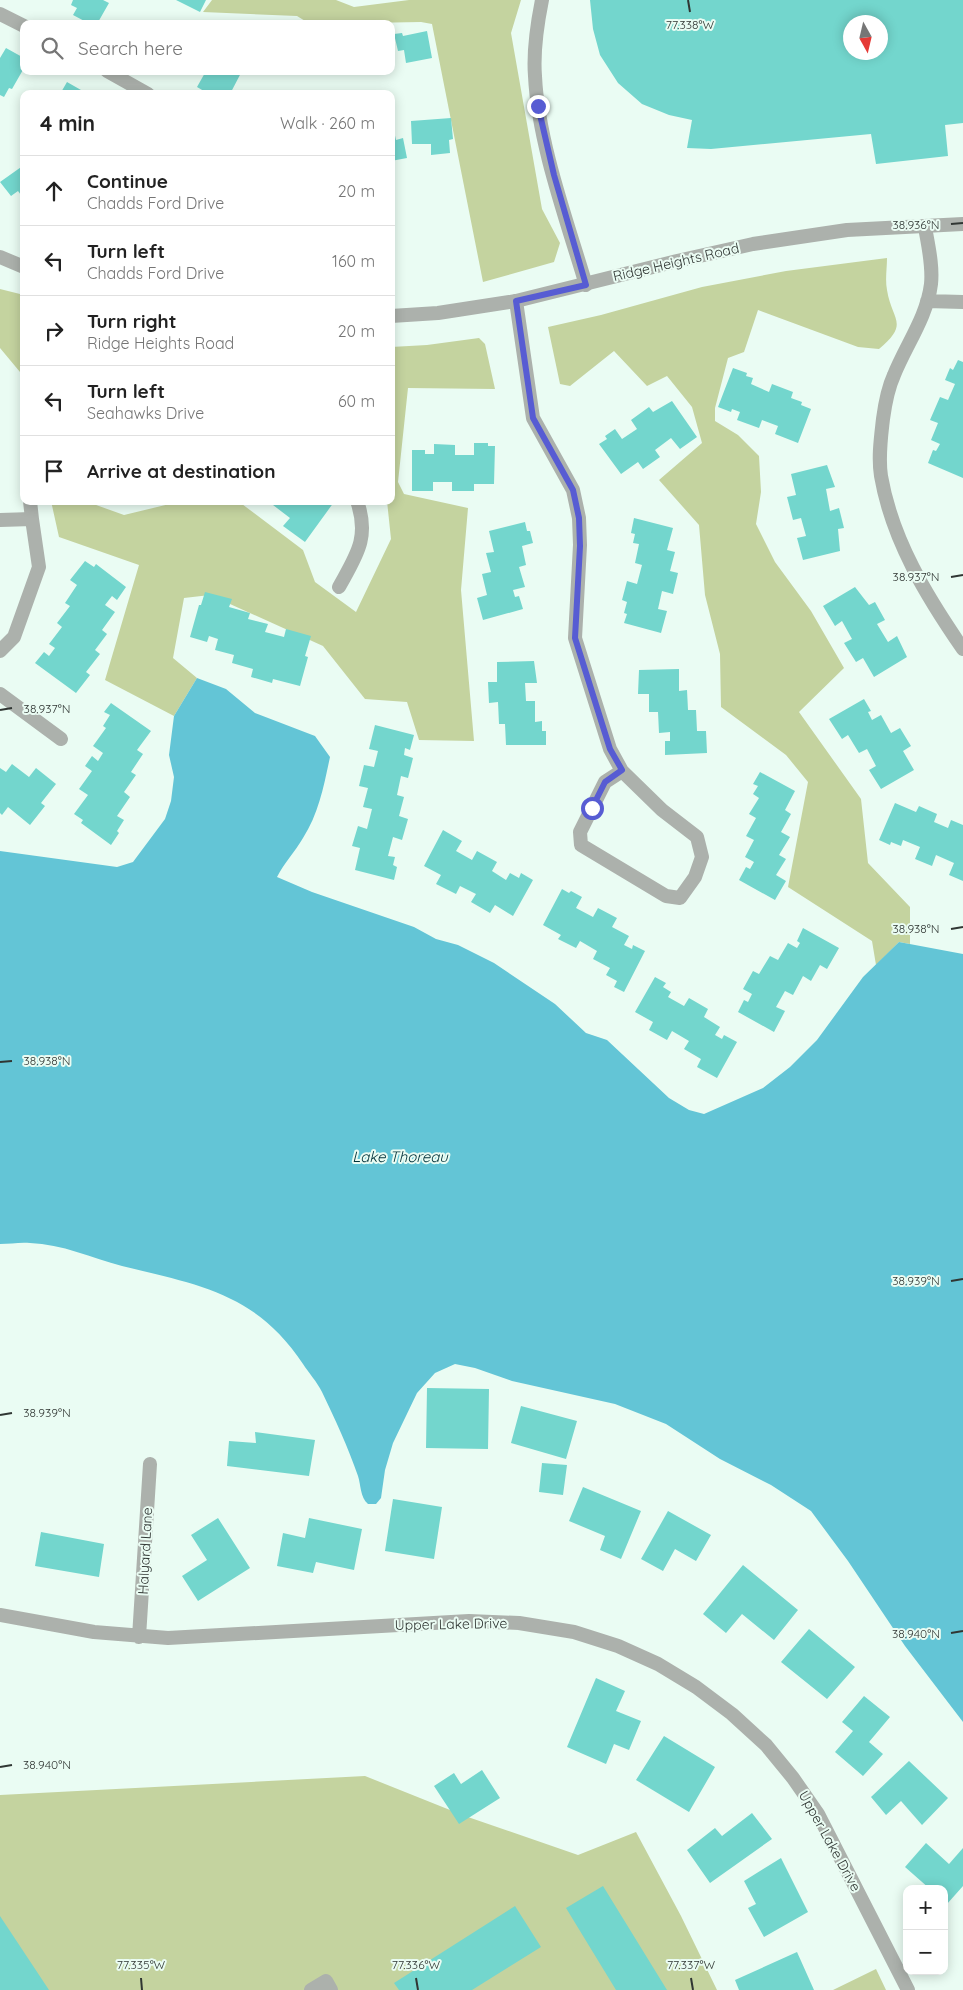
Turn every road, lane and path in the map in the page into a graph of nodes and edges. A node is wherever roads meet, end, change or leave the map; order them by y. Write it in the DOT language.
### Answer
graph roads {
  1 [pos="542,0"];
  2 [pos="0,14"];
  3 [pos="20,24"];
  4 [pos="114,75"];
  5 [pos="141,90"];
  6 [pos="963,224"];
  7 [pos="925,227"];
  8 [pos="0,257"];
  9 [pos="20,265"];
  10 [pos="586,285"];
  11 [pos="516,301"];
  12 [pos="927,301"];
  13 [pos="963,302"];
  14 [pos="395,316"];
  15 [pos="30,505"];
  16 [pos="358,505"];
  17 [pos="32,519"];
  18 [pos="0,520"];
  19 [pos="339,588"];
  20 [pos="963,649"];
  21 [pos="0,651"];
  22 [pos="0,694"];
  23 [pos="61,739"];
  24 [pos="622,770"];
  25 [pos="150,1464"];
  26 [pos="0,1614"];
  27 [pos="139,1637"];
  28 [pos="311,1990"];
  29 [pos="332,1990"];
  30 [pos="908,1990"];
  1 -- 10 [label="street"];
  2 -- 3 [label="street"];
  4 -- 5 [label="street"];
  6 -- 7 [label="street, Ridge Heights Road"];
  7 -- 10 [label="street, Ridge Heights Road"];
  7 -- 12 [label="street"];
  8 -- 9 [label="street"];
  10 -- 11 [label="street, Ridge Heights Road"];
  11 -- 14 [label="street, Ridge Heights Road"];
  11 -- 24 [label="street"];
  12 -- 13 [label="street"];
  12 -- 20 [label="street"];
  15 -- 17 [label="street"];
  16 -- 19 [label="street"];
  17 -- 18 [label="street"];
  17 -- 21 [label="street"];
  22 -- 23 [label="street"];
  24 -- 24 [label="street"];
  25 -- 27 [label="street, Halyard Lane"];
  26 -- 27 [label="street, Upper Lake Drive"];
  27 -- 30 [label="street, Upper Lake Drive"];
  28 -- 29 [label="street"];
}
